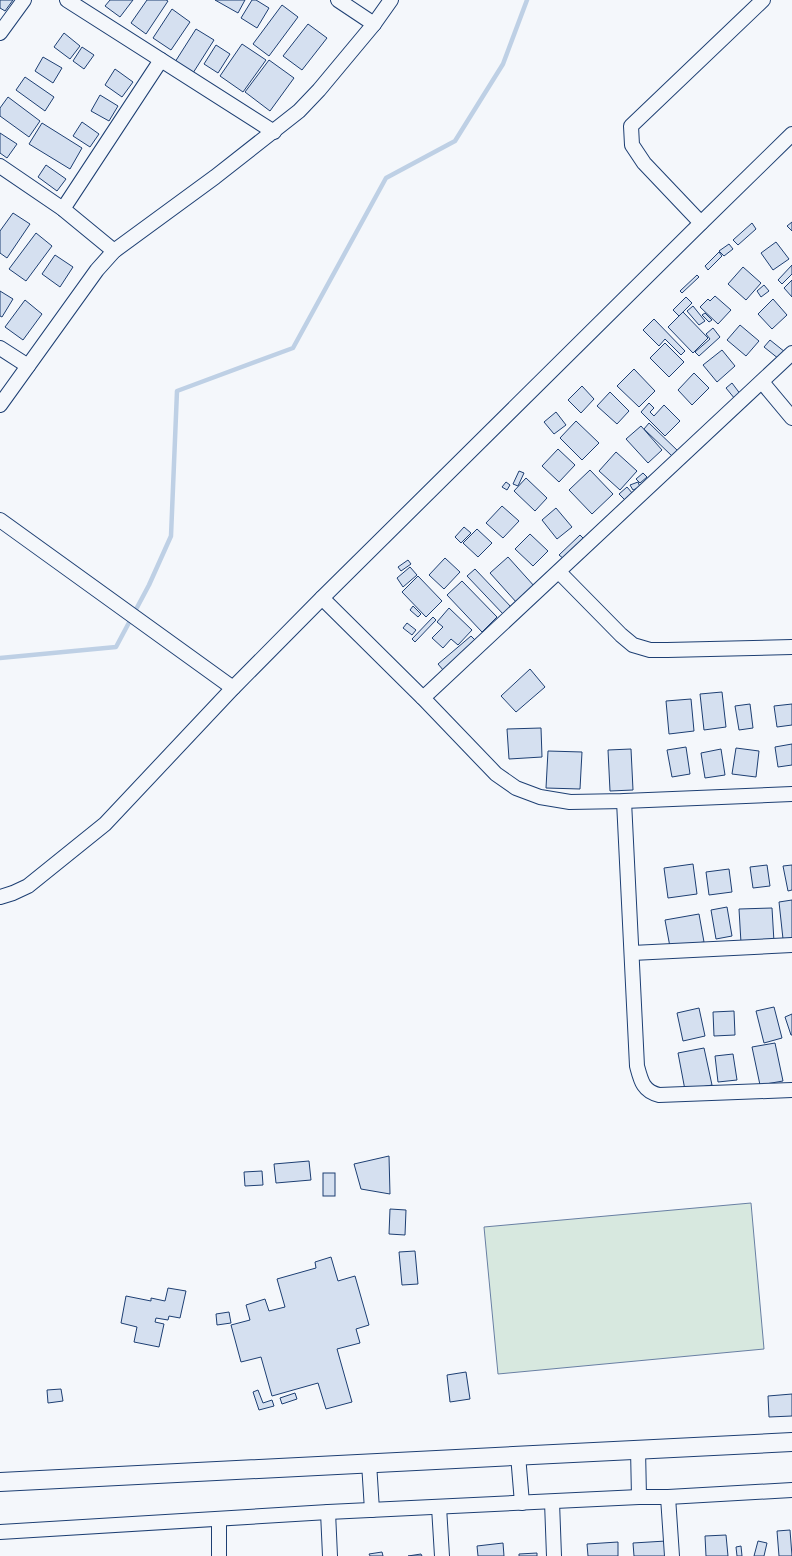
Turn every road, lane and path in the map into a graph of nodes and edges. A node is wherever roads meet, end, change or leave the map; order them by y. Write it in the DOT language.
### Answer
graph roads {
  1 [pos="24,0"];
  2 [pos="67,0"];
  3 [pos="338,0"];
  4 [pos="391,0"];
  5 [pos="763,0"];
  6 [pos="374,24"];
  7 [pos="0,33"];
  8 [pos="161,60"];
  9 [pos="274,132"];
  10 [pos="792,134"];
  11 [pos="0,166"];
  12 [pos="63,209"];
  13 [pos="701,223"];
  14 [pos="114,251"];
  15 [pos="0,348"];
  16 [pos="792,353"];
  17 [pos="28,366"];
  18 [pos="762,382"];
  19 [pos="0,405"];
  20 [pos="792,418"];
  21 [pos="0,520"];
  22 [pos="559,572"];
  23 [pos="322,598"];
  24 [pos="792,647"];
  25 [pos="233,688"];
  26 [pos="423,698"];
  27 [pos="792,794"];
  28 [pos="624,801"];
  29 [pos="0,897"];
  30 [pos="792,945"];
  31 [pos="632,953"];
  32 [pos="792,1090"];
  33 [pos="792,1442"];
  34 [pos="638,1449"];
  35 [pos="518,1455"];
  36 [pos="369,1463"];
  37 [pos="0,1482"];
  38 [pos="792,1490"];
  39 [pos="639,1497"];
  40 [pos="668,1497"];
  41 [pos="552,1502"];
  42 [pos="522,1503"];
  43 [pos="439,1507"];
  44 [pos="372,1510"];
  45 [pos="328,1512"];
  46 [pos="219,1519"];
  47 [pos="0,1532"];
  48 [pos="220,1556"];
  49 [pos="330,1556"];
  50 [pos="442,1556"];
  51 [pos="554,1556"];
  52 [pos="672,1556"];
  1 -- 7 [label="street"];
  2 -- 8 [label="street"];
  3 -- 6 [label="street"];
  4 -- 6 [label="street"];
  5 -- 13 [label="street"];
  6 -- 9 [label="street"];
  8 -- 9 [label="street"];
  8 -- 12 [label="street"];
  9 -- 14 [label="street"];
  10 -- 13 [label="street"];
  11 -- 12 [label="street"];
  12 -- 14 [label="street"];
  13 -- 23 [label="street"];
  14 -- 17 [label="street"];
  15 -- 17 [label="street"];
  16 -- 18 [label="street"];
  17 -- 19 [label="street"];
  18 -- 20 [label="street"];
  18 -- 22 [label="street"];
  21 -- 25 [label="street"];
  22 -- 24 [label="street"];
  22 -- 26 [label="street"];
  23 -- 25 [label="street"];
  23 -- 26 [label="street"];
  25 -- 29 [label="street"];
  26 -- 28 [label="street"];
  27 -- 28 [label="street"];
  28 -- 31 [label="street"];
  30 -- 31 [label="street"];
  31 -- 32 [label="street"];
  33 -- 34 [label="street"];
  34 -- 35 [label="street"];
  34 -- 39 [label="street"];
  35 -- 36 [label="street"];
  35 -- 42 [label="street"];
  36 -- 37 [label="street"];
  36 -- 44 [label="street"];
  38 -- 40 [label="street"];
  39 -- 40 [label="street"];
  39 -- 41 [label="street"];
  40 -- 52 [label="street"];
  41 -- 42 [label="street"];
  41 -- 51 [label="street"];
  42 -- 43 [label="street"];
  43 -- 44 [label="street"];
  43 -- 50 [label="street"];
  44 -- 45 [label="street"];
  45 -- 46 [label="street"];
  45 -- 49 [label="street"];
  46 -- 47 [label="street"];
  46 -- 48 [label="street"];
}
